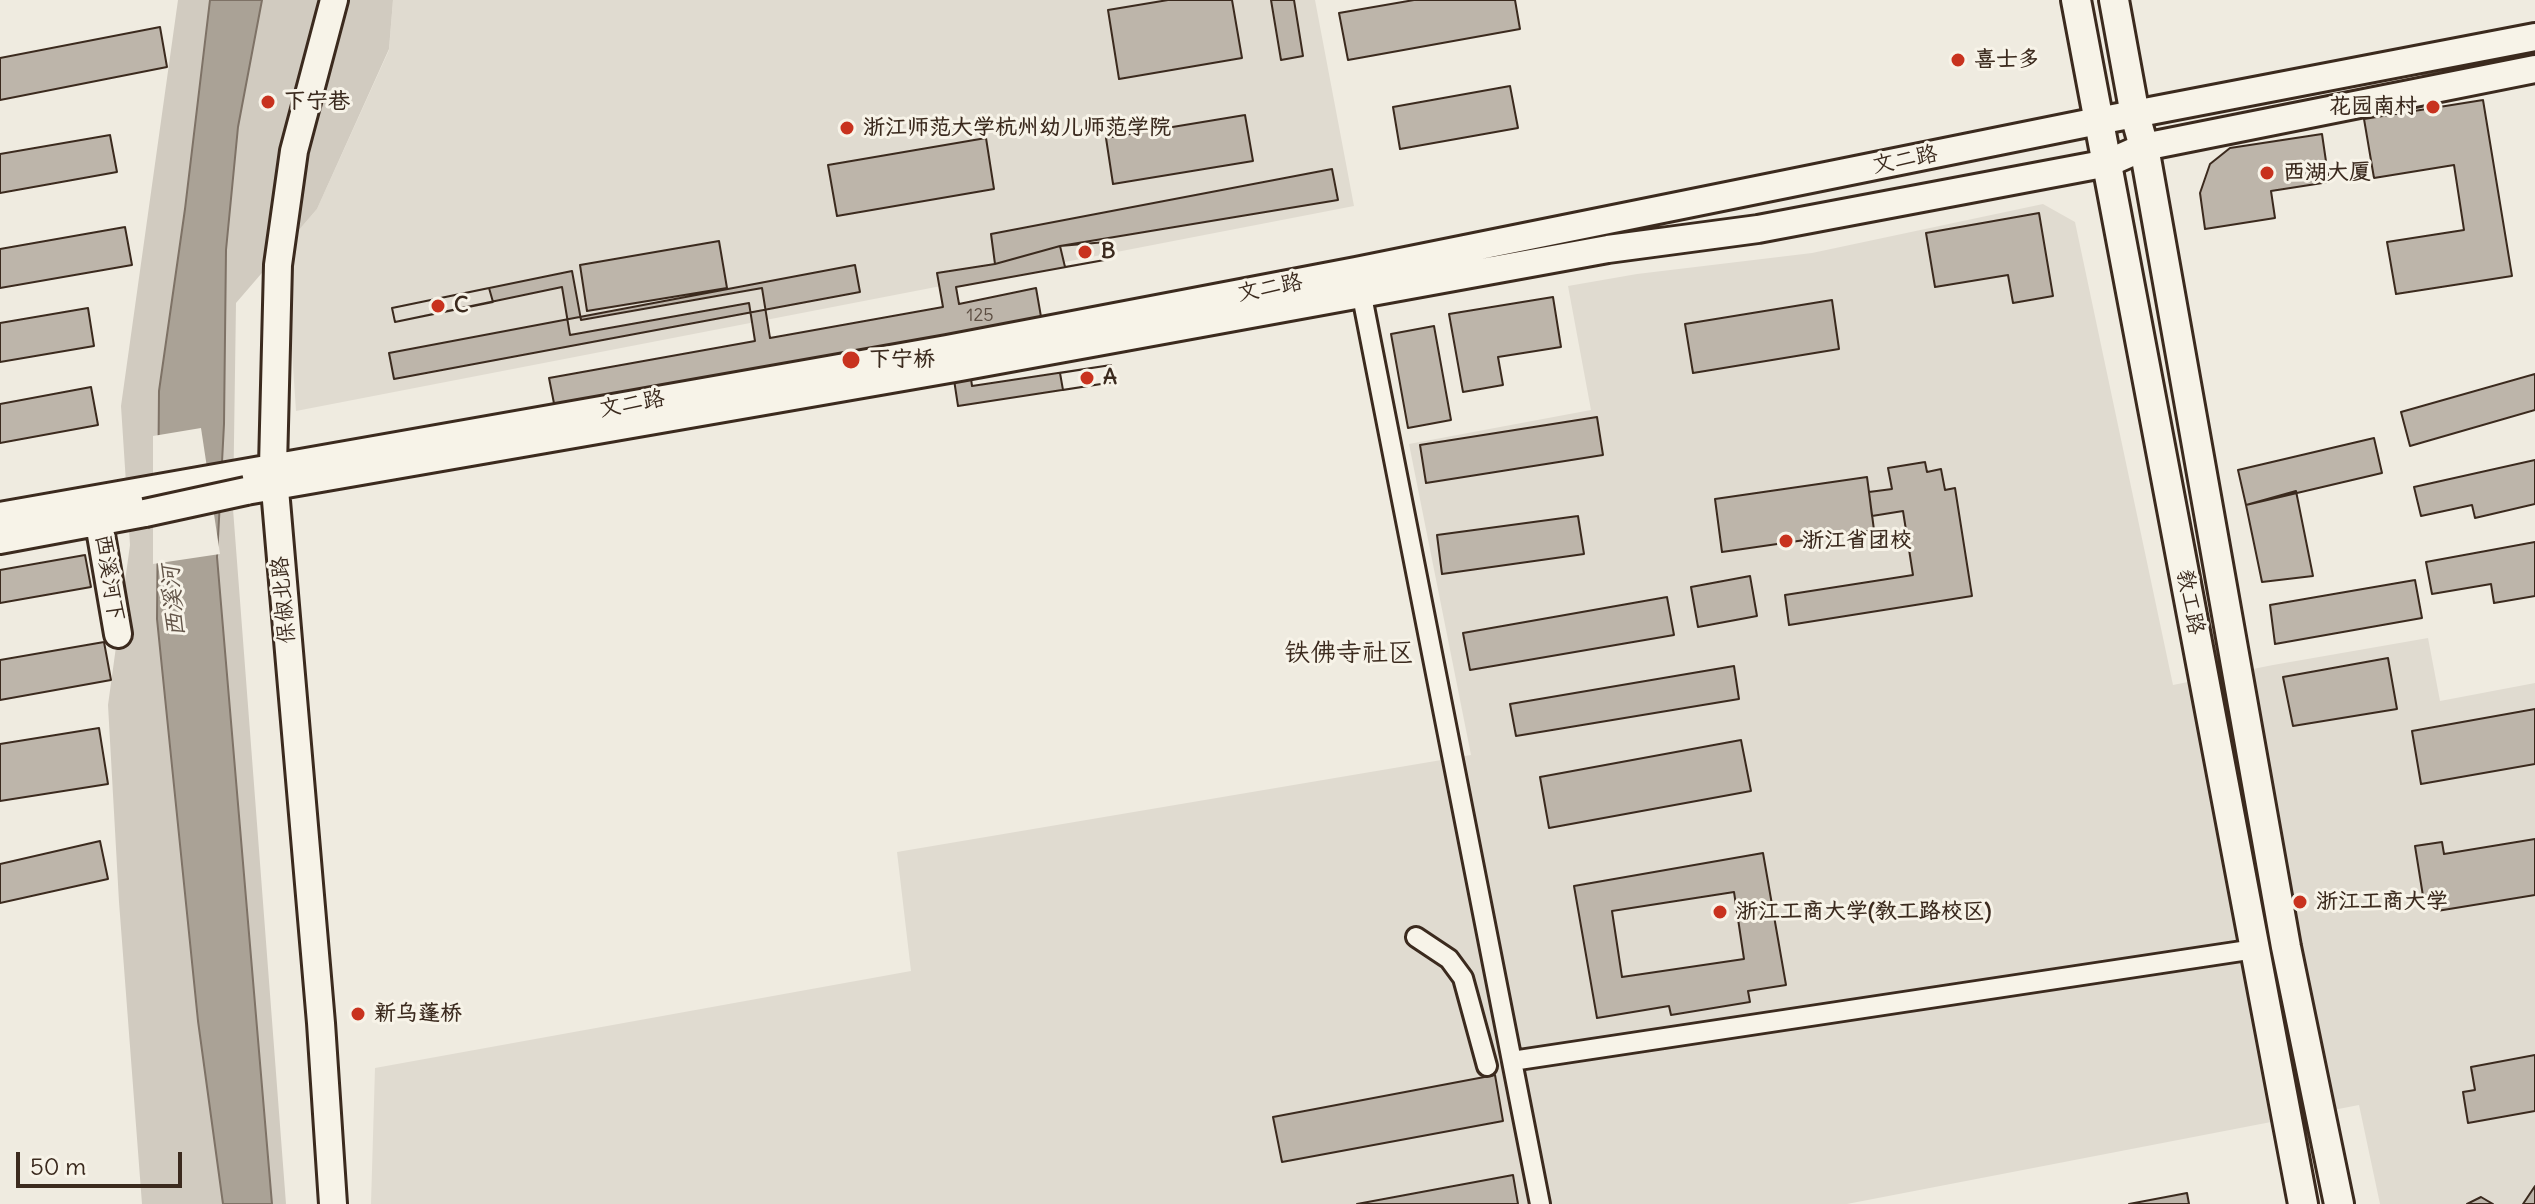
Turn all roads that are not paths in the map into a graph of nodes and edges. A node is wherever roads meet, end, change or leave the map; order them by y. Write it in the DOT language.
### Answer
graph roads {
  1 [pos="334,0"];
  2 [pos="2076,0"];
  3 [pos="2114,0"];
  4 [pos="2535,37"];
  5 [pos="2535,69"];
  6 [pos="2135,115"];
  7 [pos="2098,121"];
  8 [pos="2144,147"];
  9 [pos="2108,163"];
  10 [pos="1359,283"];
  11 [pos="273,476"];
  12 [pos="144,501"];
  13 [pos="0,516"];
  14 [pos="99,523"];
  15 [pos="0,540"];
  16 [pos="118,634"];
  17 [pos="1416,937"];
  18 [pos="2255,949"];
  19 [pos="1512,1061"];
  20 [pos="1487,1066"];
  21 [pos="333,1204"];
  22 [pos="1540,1204"];
  23 [pos="2303,1204"];
  24 [pos="2339,1204"];
  1 -- 11 [label="main road, 保俶北路"];
  2 -- 7 [label="main road, 教工路"];
  3 -- 6 [label="main road, 教工路"];
  4 -- 6 [label="main road, 文二路"];
  5 -- 8 [label="main road, 文二路"];
  6 -- 7 [label="main road, 文二路"];
  6 -- 8 [label="main road, 教工路"];
  7 -- 9 [label="main road, 教工路"];
  7 -- 10 [label="main road, 文二路"];
  8 -- 9 [label="main road, 文二路"];
  8 -- 24 [label="main road, 教工路"];
  9 -- 10 [label="main road, 文二路"];
  9 -- 18 [label="main road, 教工路"];
  10 -- 11 [label="main road, 文二路"];
  10 -- 19 [label="street"];
  11 -- 12 [label="main road, 文二路, bridge"];
  11 -- 21 [label="main road, 保俶北路"];
  12 -- 13 [label="main road, 文二路"];
  12 -- 14 [label="main road, 文二路"];
  14 -- 15 [label="main road, 文二路"];
  14 -- 16 [label="main road, 西溪河下"];
  17 -- 20 [label="street"];
  18 -- 19 [label="street"];
  18 -- 23 [label="main road, 教工路"];
  19 -- 22 [label="street"];
}
